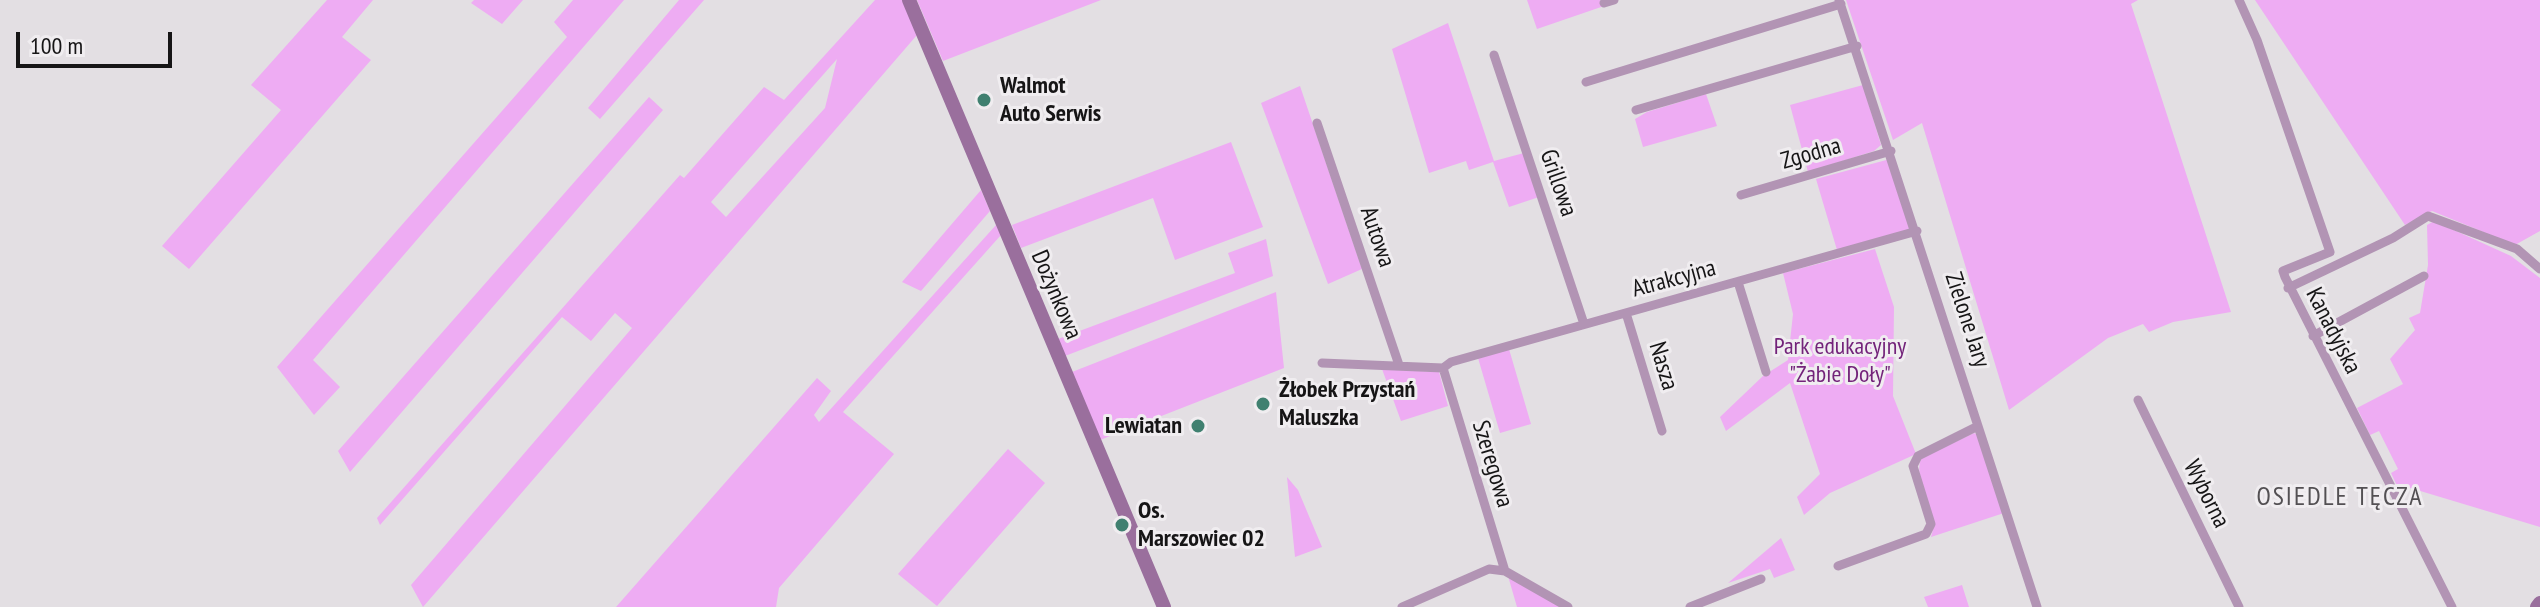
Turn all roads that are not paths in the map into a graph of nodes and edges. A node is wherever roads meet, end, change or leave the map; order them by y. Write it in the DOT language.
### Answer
graph roads {
  1 [pos="909,0"];
  2 [pos="2239,0"];
  3 [pos="1840,2"];
  4 [pos="1857,46"];
  5 [pos="1494,55"];
  6 [pos="1586,82"];
  7 [pos="1636,110"];
  8 [pos="1317,123"];
  9 [pos="1891,151"];
  10 [pos="1741,195"];
  11 [pos="1917,231"];
  12 [pos="2540,269"];
  13 [pos="2424,276"];
  14 [pos="1738,282"];
  15 [pos="2288,288"];
  16 [pos="1626,313"];
  17 [pos="1584,324"];
  18 [pos="2313,336"];
  19 [pos="1322,363"];
  20 [pos="1399,365"];
  21 [pos="1443,368"];
  22 [pos="1766,372"];
  23 [pos="2138,400"];
  24 [pos="1978,426"];
  25 [pos="1662,431"];
  26 [pos="1838,566"];
  27 [pos="1505,571"];
  28 [pos="1761,579"];
  29 [pos="1164,607"];
  30 [pos="1402,607"];
  31 [pos="1568,607"];
  32 [pos="1690,607"];
  33 [pos="2037,607"];
  34 [pos="2239,607"];
  35 [pos="2452,607"];
  1 -- 29 [label="street, Dożynkowa"];
  2 -- 15 [label="street, Kanadyjska"];
  3 -- 4 [label="street, Zielone Jary"];
  3 -- 6 [label="street"];
  4 -- 7 [label="street"];
  4 -- 9 [label="street, Zielone Jary"];
  5 -- 17 [label="street, Grillowa"];
  8 -- 20 [label="street, Autowa"];
  9 -- 10 [label="street, Zgodna"];
  9 -- 11 [label="street, Zielone Jary"];
  11 -- 14 [label="street, Atrakcyjna"];
  11 -- 24 [label="street, Zielone Jary"];
  12 -- 15 [label="street"];
  13 -- 18 [label="street"];
  14 -- 16 [label="street, Atrakcyjna"];
  14 -- 22 [label="street"];
  15 -- 18 [label="street, Kanadyjska"];
  16 -- 17 [label="street, Atrakcyjna"];
  16 -- 25 [label="street, Nasza"];
  17 -- 21 [label="street, Atrakcyjna"];
  18 -- 35 [label="street, Kanadyjska"];
  19 -- 20 [label="street"];
  20 -- 21 [label="street"];
  21 -- 27 [label="street, Szeregowa"];
  23 -- 34 [label="street, Wyborna"];
  24 -- 26 [label="street"];
  24 -- 33 [label="street, Zielone Jary"];
  27 -- 30 [label="street"];
  27 -- 31 [label="street"];
  28 -- 32 [label="street"];
}
